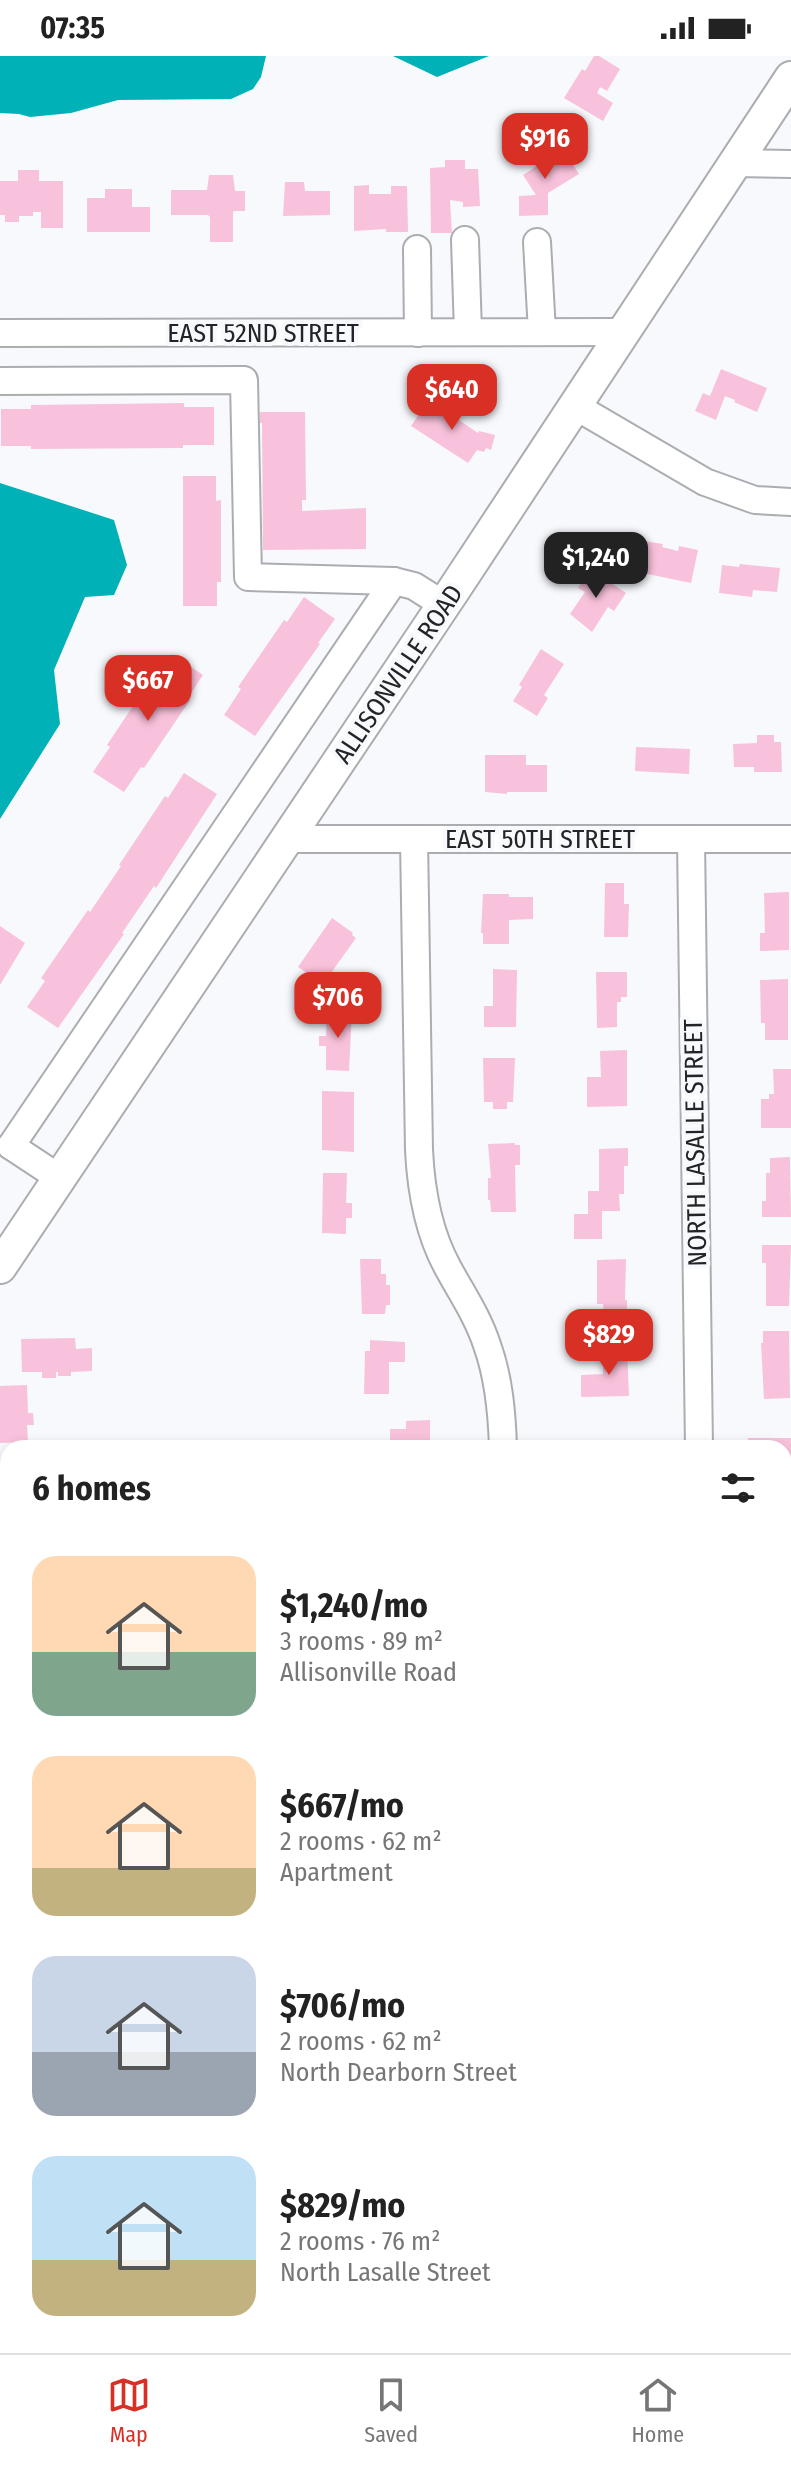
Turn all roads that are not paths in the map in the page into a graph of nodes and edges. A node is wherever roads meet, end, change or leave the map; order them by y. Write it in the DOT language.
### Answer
graph roads {
  1 [pos="791,78"];
  2 [pos="735,163"];
  3 [pos="791,164"];
  4 [pos="465,240"];
  5 [pos="537,242"];
  6 [pos="417,249"];
  7 [pos="468,332"];
  8 [pos="542,332"];
  9 [pos="623,332"];
  10 [pos="0,333"];
  11 [pos="418,333"];
  12 [pos="0,381"];
  13 [pos="575,406"];
  14 [pos="791,502"];
  15 [pos="394,581"];
  16 [pos="444,605"];
  17 [pos="288,839"];
  18 [pos="414,839"];
  19 [pos="691,839"];
  20 [pos="791,839"];
  21 [pos="5,1147"];
  22 [pos="61,1179"];
  23 [pos="2,1258"];
  24 [pos="502,1440"];
  25 [pos="699,1440"];
  1 -- 2 [label="main road, ALLISONVILLE ROAD"];
  2 -- 3 [label="street"];
  2 -- 9 [label="main road, ALLISONVILLE ROAD"];
  4 -- 7 [label="street"];
  5 -- 8 [label="street"];
  6 -- 11 [label="street"];
  7 -- 8 [label="street, EAST 52ND STREET"];
  7 -- 11 [label="street, EAST 52ND STREET"];
  8 -- 9 [label="street, EAST 52ND STREET"];
  9 -- 13 [label="main road, ALLISONVILLE ROAD"];
  10 -- 11 [label="street, EAST 52ND STREET"];
  12 -- 15 [label="street"];
  13 -- 14 [label="street"];
  13 -- 16 [label="main road, ALLISONVILLE ROAD"];
  15 -- 16 [label="street"];
  15 -- 21 [label="street"];
  16 -- 17 [label="main road, ALLISONVILLE ROAD"];
  17 -- 18 [label="street, EAST 50TH STREET"];
  17 -- 22 [label="main road, ALLISONVILLE ROAD"];
  18 -- 19 [label="street, EAST 50TH STREET"];
  18 -- 24 [label="street"];
  19 -- 20 [label="street, EAST 50TH STREET"];
  19 -- 25 [label="street, NORTH LASALLE STREET"];
  21 -- 22 [label="street"];
  22 -- 23 [label="main road, ALLISONVILLE ROAD"];
}
